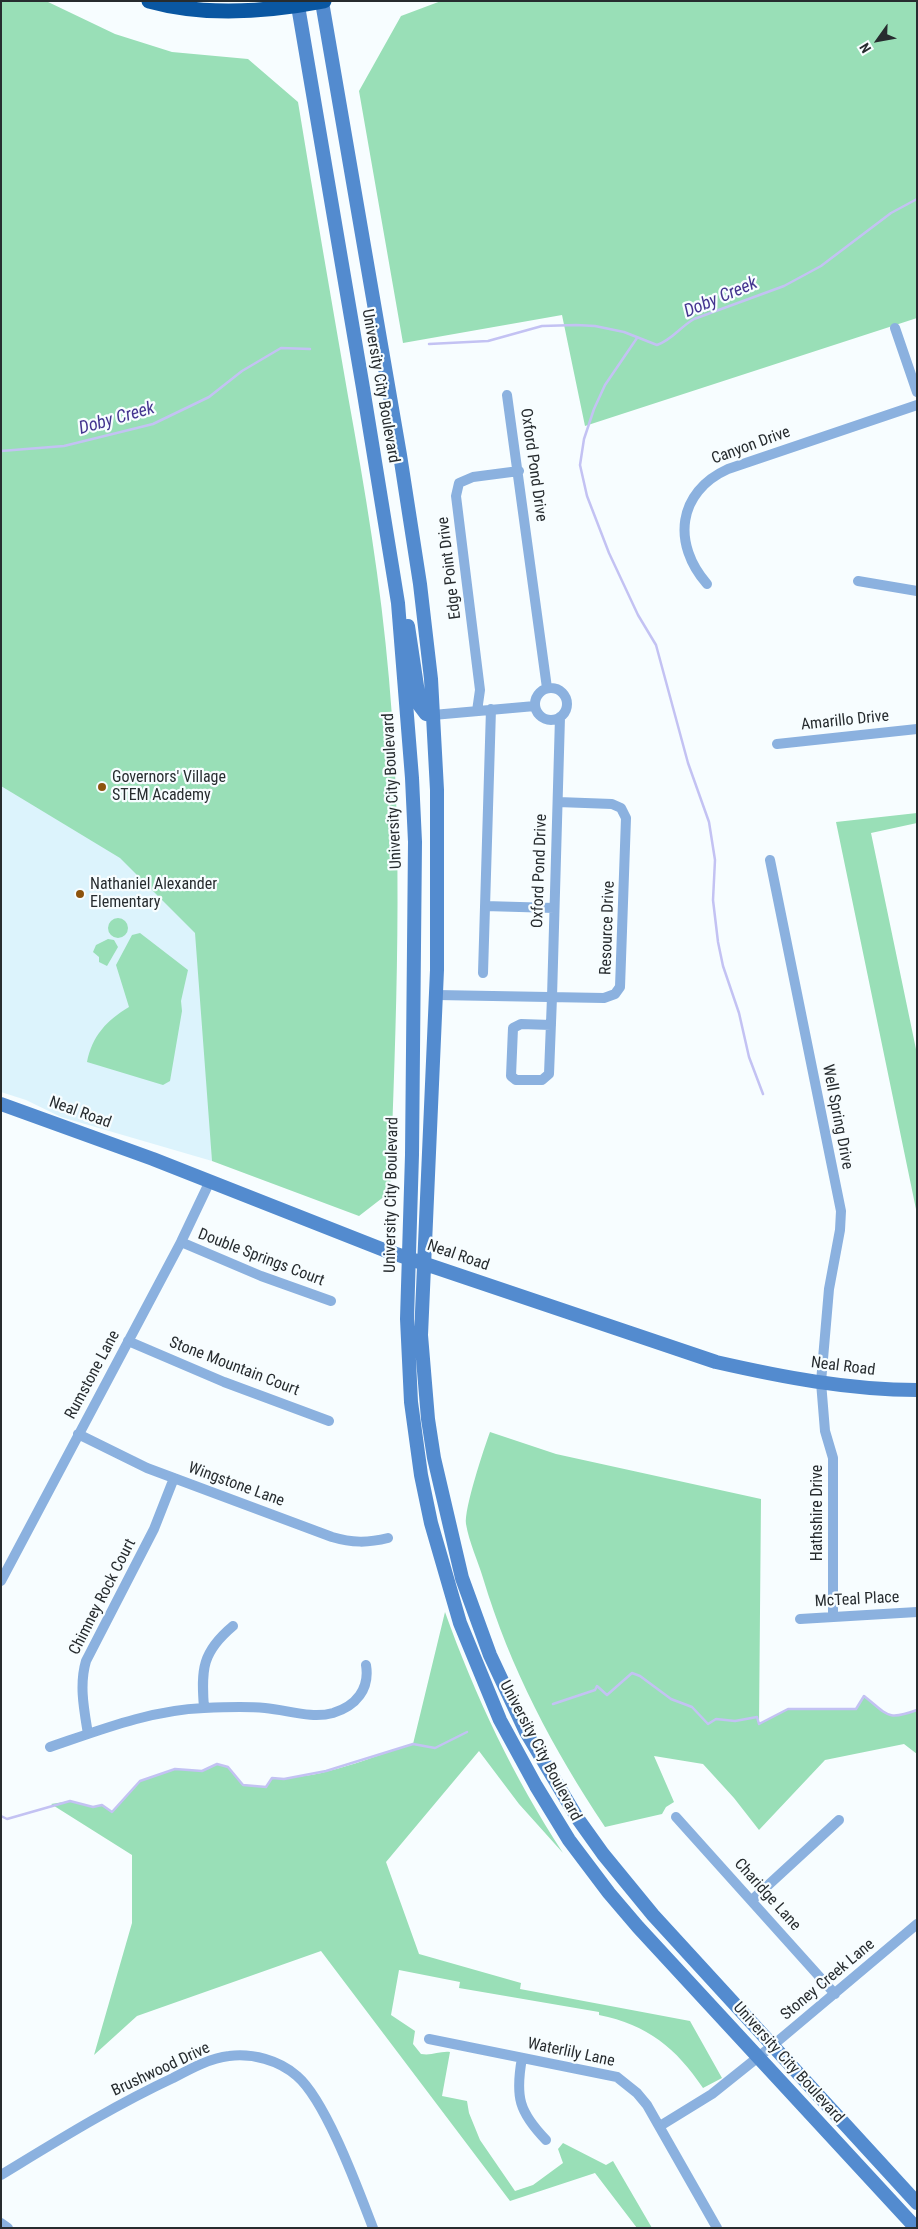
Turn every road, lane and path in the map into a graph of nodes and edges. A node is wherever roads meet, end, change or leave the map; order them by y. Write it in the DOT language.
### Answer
graph roads {
  1 [pos="149,1"];
  2 [pos="323,1"];
  3 [pos="298,6"];
  4 [pos="895,328"];
  5 [pos="917,392"];
  6 [pos="507,395"];
  7 [pos="917,405"];
  8 [pos="519,471"];
  9 [pos="858,582"];
  10 [pos="707,584"];
  11 [pos="917,590"];
  12 [pos="398,603"];
  13 [pos="547,688"];
  14 [pos="536,706"];
  15 [pos="491,709"];
  16 [pos="477,711"];
  17 [pos="433,714"];
  18 [pos="560,717"];
  19 [pos="917,728"];
  20 [pos="777,744"];
  21 [pos="558,802"];
  22 [pos="770,860"];
  23 [pos="485,906"];
  24 [pos="554,908"];
  25 [pos="483,972"];
  26 [pos="437,994"];
  27 [pos="552,997"];
  28 [pos="551,1025"];
  29 [pos="1,1104"];
  30 [pos="210,1181"];
  31 [pos="181,1242"];
  32 [pos="408,1258"];
  33 [pos="424,1263"];
  34 [pos="331,1300"];
  35 [pos="128,1341"];
  36 [pos="821,1382"];
  37 [pos="917,1390"];
  38 [pos="329,1421"];
  39 [pos="78,1434"];
  40 [pos="174,1478"];
  41 [pos="388,1538"];
  42 [pos="1,1582"];
  43 [pos="917,1612"];
  44 [pos="833,1615"];
  45 [pos="800,1619"];
  46 [pos="233,1626"];
  47 [pos="366,1665"];
  48 [pos="204,1708"];
  49 [pos="88,1734"];
  50 [pos="50,1747"];
  51 [pos="676,1817"];
  52 [pos="839,1820"];
  53 [pos="752,1900"];
  54 [pos="917,1924"];
  55 [pos="835,1994"];
  56 [pos="429,2039"];
  57 [pos="772,2046"];
  58 [pos="759,2056"];
  59 [pos="522,2058"];
  60 [pos="660,2126"];
  61 [pos="546,2140"];
  62 [pos="1,2176"];
  63 [pos="917,2203"];
  64 [pos="1,2223"];
  65 [pos="8,2228"];
  66 [pos="373,2228"];
  67 [pos="718,2228"];
  68 [pos="916,2228"];
  1 -- 3 [label="highway"];
  2 -- 3 [label="highway"];
  2 -- 17 [label="main road, University City Boulevard"];
  3 -- 12 [label="main road, University City Boulevard"];
  4 -- 5 [label="street"];
  6 -- 8 [label="street, Oxford Pond Drive"];
  7 -- 10 [label="street, Canyon Drive"];
  8 -- 13 [label="street, Oxford Pond Drive"];
  8 -- 16 [label="street, Edge Point Drive"];
  9 -- 11 [label="street"];
  12 -- 17 [label="main road"];
  12 -- 32 [label="main road, University City Boulevard"];
  13 -- 14 [label="street"];
  13 -- 18 [label="street, Oxford Pond Drive"];
  14 -- 15 [label="street"];
  14 -- 18 [label="street"];
  15 -- 16 [label="street"];
  15 -- 23 [label="street"];
  16 -- 17 [label="street"];
  17 -- 26 [label="main road, University City Boulevard"];
  18 -- 21 [label="street, Oxford Pond Drive"];
  19 -- 20 [label="street, Amarillo Drive"];
  21 -- 24 [label="street, Oxford Pond Drive"];
  21 -- 27 [label="street, Resource Drive"];
  22 -- 36 [label="street, Well Spring Drive"];
  23 -- 24 [label="street"];
  23 -- 25 [label="street"];
  24 -- 27 [label="street, Oxford Pond Drive"];
  26 -- 27 [label="street, Resource Drive"];
  26 -- 33 [label="main road, University City Boulevard"];
  27 -- 28 [label="street, Oxford Pond Drive"];
  28 -- 28 [label="street, Oxford Pond Drive"];
  29 -- 30 [label="main road, Neal Road"];
  30 -- 31 [label="street, Rumstone Lane"];
  30 -- 32 [label="main road, Neal Road"];
  31 -- 34 [label="street, Double Springs Court"];
  31 -- 35 [label="street, Rumstone Lane"];
  32 -- 33 [label="main road, Neal Road"];
  32 -- 58 [label="main road, University City Boulevard"];
  33 -- 36 [label="main road, Neal Road"];
  33 -- 57 [label="main road, University City Boulevard"];
  35 -- 38 [label="street, Stone Mountain Court"];
  35 -- 39 [label="street, Rumstone Lane"];
  36 -- 37 [label="main road, Neal Road"];
  36 -- 44 [label="street, Hathshire Drive"];
  39 -- 40 [label="street, Wingstone Lane"];
  39 -- 42 [label="street, Rumstone Lane"];
  40 -- 41 [label="street, Wingstone Lane"];
  40 -- 49 [label="street, Chimney Rock Court"];
  43 -- 44 [label="street, McTeal Place"];
  44 -- 45 [label="street, McTeal Place"];
  46 -- 48 [label="street"];
  47 -- 48 [label="street"];
  48 -- 49 [label="street"];
  49 -- 50 [label="street"];
  51 -- 53 [label="street, Charidge Lane"];
  52 -- 53 [label="street"];
  53 -- 55 [label="street, Charidge Lane"];
  54 -- 55 [label="street, Stoney Creek Lane"];
  55 -- 57 [label="street, Stoney Creek Lane"];
  56 -- 59 [label="street, Waterlily Lane"];
  57 -- 58 [label="street, Stoney Creek Lane"];
  57 -- 63 [label="main road, University City Boulevard"];
  58 -- 60 [label="street, Stoney Creek Lane"];
  58 -- 68 [label="main road, University City Boulevard"];
  59 -- 60 [label="street, Waterlily Lane"];
  59 -- 61 [label="street"];
  60 -- 67 [label="street, Waterlily Lane"];
  62 -- 66 [label="street, Brushwood Drive"];
  64 -- 65 [label="street"];
}
